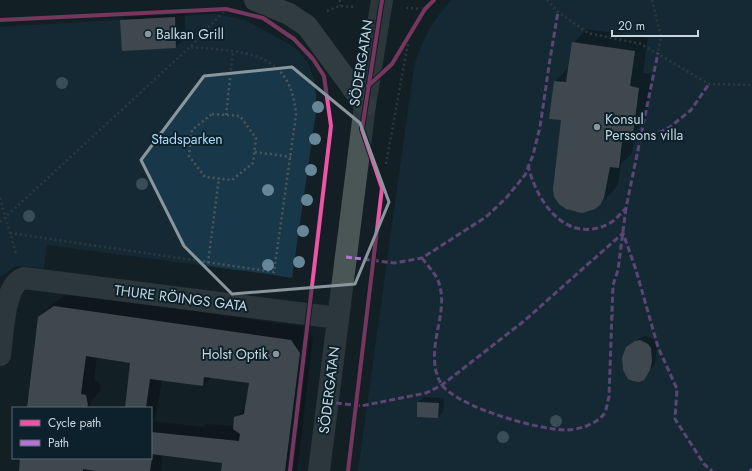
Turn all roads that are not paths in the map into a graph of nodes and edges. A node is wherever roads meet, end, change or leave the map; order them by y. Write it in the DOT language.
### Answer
graph roads {
  1 [pos="255,0"];
  2 [pos="382,0"];
  3 [pos="365,105"];
  4 [pos="338,318"];
  5 [pos="0,355"];
  6 [pos="319,471"];
  1 -- 3 [label="street"];
  2 -- 3 [label="street, SÖDERGATAN"];
  3 -- 4 [label="street, SÖDERGATAN"];
  4 -- 5 [label="street, THURE RÖINGS GATA"];
  4 -- 6 [label="street, SÖDERGATAN"];
}
